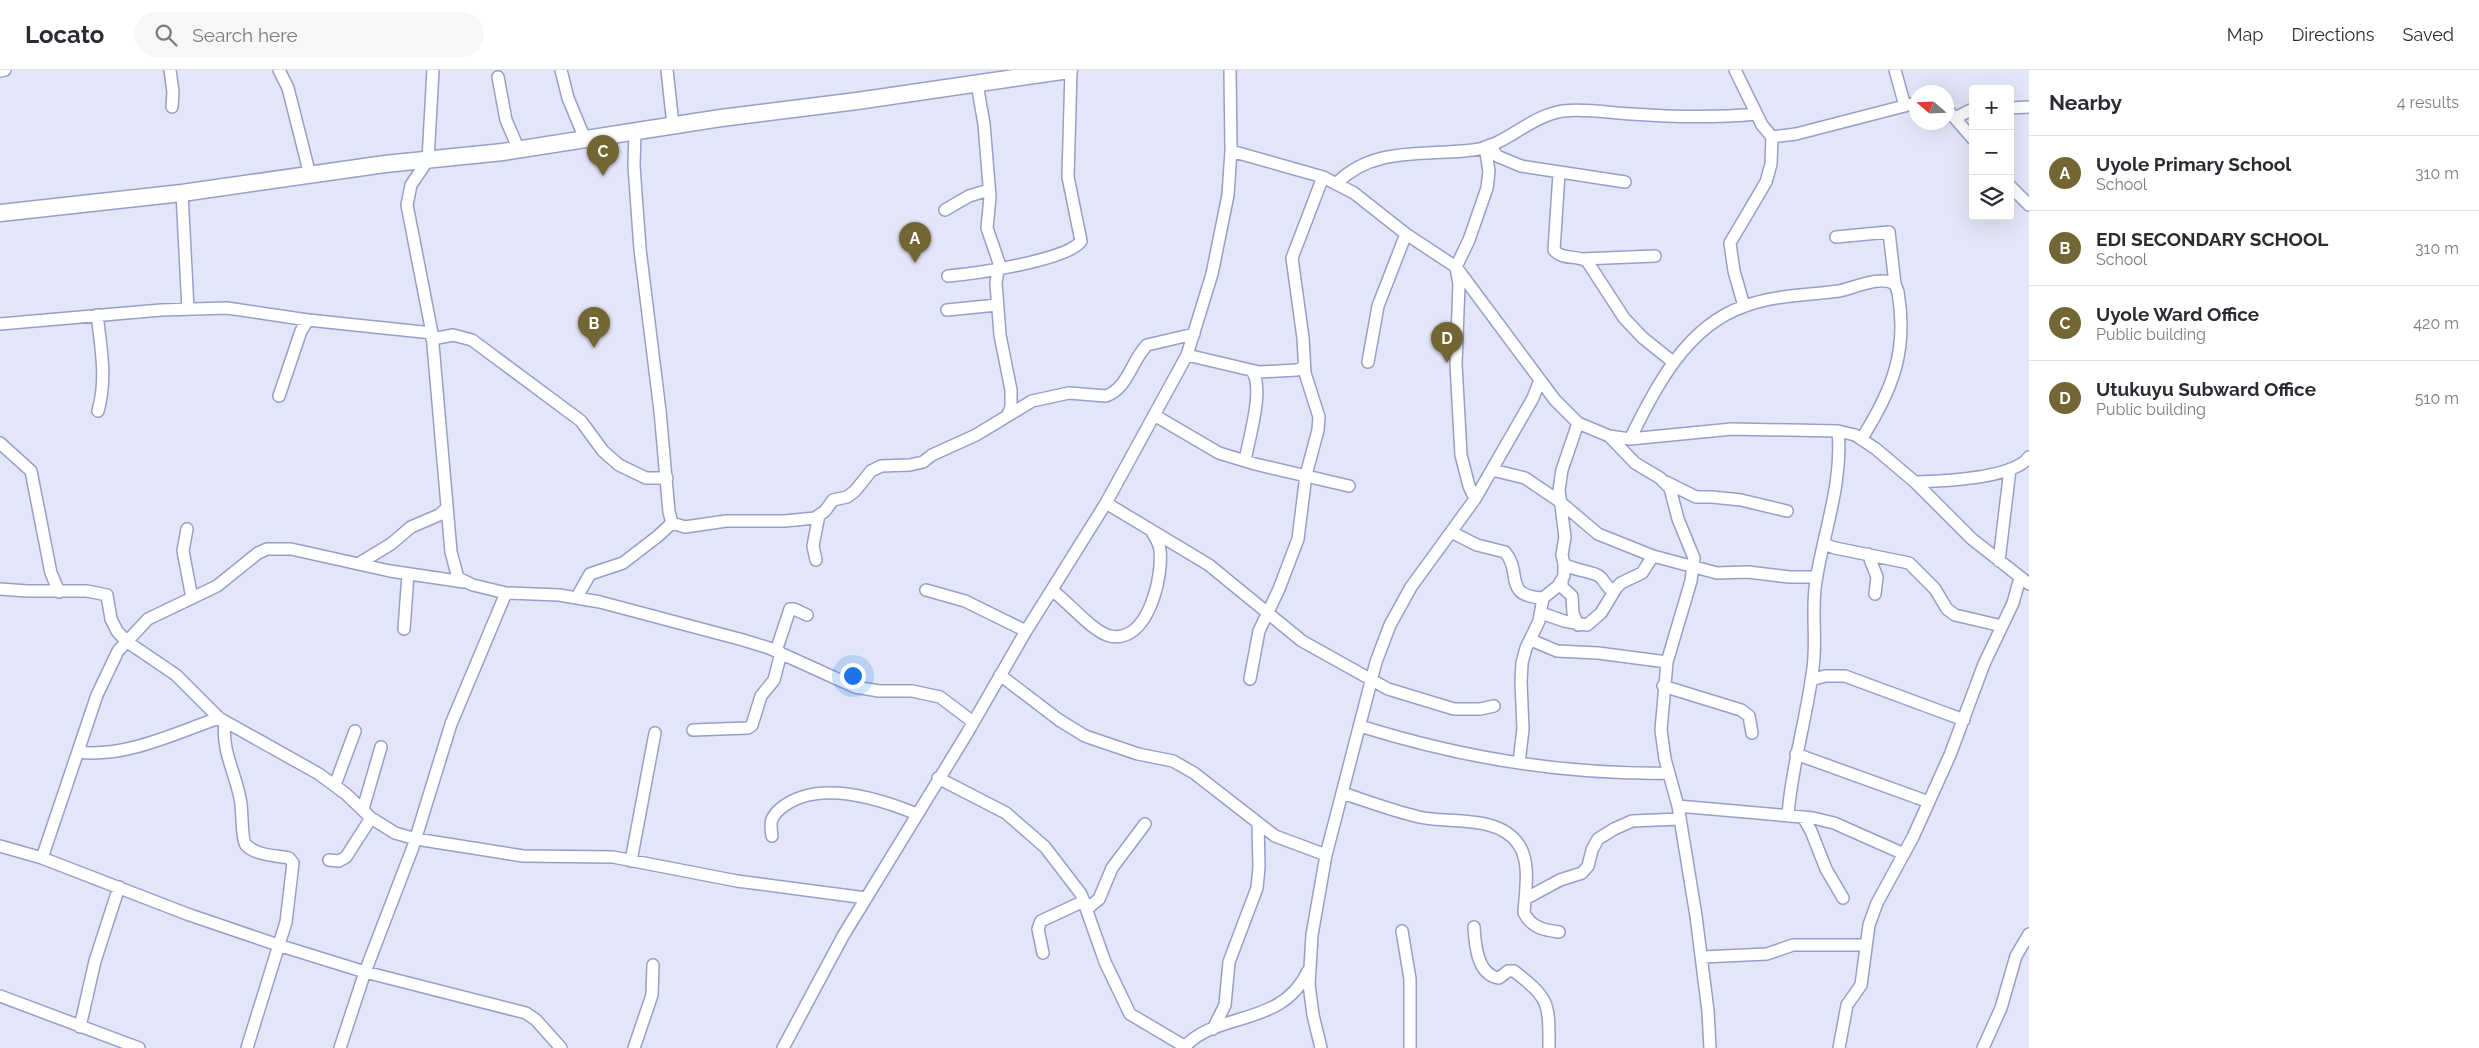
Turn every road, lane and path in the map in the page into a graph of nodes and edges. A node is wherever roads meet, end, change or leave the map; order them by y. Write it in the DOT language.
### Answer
graph roads {
  1 [pos="6,70"];
  2 [pos="170,70"];
  3 [pos="279,70"];
  4 [pos="433,70"];
  5 [pos="561,70"];
  6 [pos="667,70"];
  7 [pos="1070,70"];
  8 [pos="1230,70"];
  9 [pos="1735,70"];
  10 [pos="1895,70"];
  11 [pos="0,71"];
  12 [pos="1020,74"];
  13 [pos="498,77"];
  14 [pos="977,84"];
  15 [pos="1909,105"];
  16 [pos="1905,106"];
  17 [pos="172,107"];
  18 [pos="2014,108"];
  19 [pos="2029,108"];
  20 [pos="1969,111"];
  21 [pos="1756,114"];
  22 [pos="1955,118"];
  23 [pos="673,125"];
  24 [pos="634,131"];
  25 [pos="1969,134"];
  26 [pos="1772,137"];
  27 [pos="585,139"];
  28 [pos="1488,146"];
  29 [pos="519,150"];
  30 [pos="1231,151"];
  31 [pos="428,160"];
  32 [pos="1559,173"];
  33 [pos="310,175"];
  34 [pos="1324,177"];
  35 [pos="1625,182"];
  36 [pos="1337,183"];
  37 [pos="989,190"];
  38 [pos="2014,190"];
  39 [pos="182,193"];
  40 [pos="2029,205"];
  41 [pos="945,210"];
  42 [pos="0,213"];
  43 [pos="1406,234"];
  44 [pos="1836,237"];
  45 [pos="1655,256"];
  46 [pos="1582,258"];
  47 [pos="1456,266"];
  48 [pos="999,270"];
  49 [pos="948,276"];
  50 [pos="1895,284"];
  51 [pos="998,305"];
  52 [pos="1744,306"];
  53 [pos="188,309"];
  54 [pos="947,310"];
  55 [pos="97,316"];
  56 [pos="308,320"];
  57 [pos="0,324"];
  58 [pos="1194,334"];
  59 [pos="432,336"];
  60 [pos="1187,355"];
  61 [pos="1368,362"];
  62 [pos="1674,362"];
  63 [pos="1304,366"];
  64 [pos="1252,371"];
  65 [pos="1540,380"];
  66 [pos="279,396"];
  67 [pos="98,411"];
  68 [pos="1154,415"];
  69 [pos="1007,416"];
  70 [pos="1578,423"];
  71 [pos="1838,431"];
  72 [pos="1609,436"];
  73 [pos="1862,438"];
  74 [pos="1630,439"];
  75 [pos="0,443"];
  76 [pos="1245,461"];
  77 [pos="2028,461"];
  78 [pos="2010,469"];
  79 [pos="1492,470"];
  80 [pos="1306,475"];
  81 [pos="667,478"];
  82 [pos="1666,482"];
  83 [pos="1915,482"];
  84 [pos="1349,486"];
  85 [pos="1475,499"];
  86 [pos="1559,501"];
  87 [pos="1106,503"];
  88 [pos="447,508"];
  89 [pos="1787,511"];
  90 [pos="819,516"];
  91 [pos="672,523"];
  92 [pos="187,529"];
  93 [pos="1152,531"];
  94 [pos="1451,532"];
  95 [pos="1824,544"];
  96 [pos="1868,554"];
  97 [pos="1653,556"];
  98 [pos="816,560"];
  99 [pos="1999,561"];
  100 [pos="358,564"];
  101 [pos="1564,564"];
  102 [pos="1694,567"];
  103 [pos="408,574"];
  104 [pos="1817,576"];
  105 [pos="1562,581"];
  106 [pos="2024,581"];
  107 [pos="464,582"];
  108 [pos="0,589"];
  109 [pos="926,590"];
  110 [pos="1615,590"];
  111 [pos="1053,591"];
  112 [pos="59,592"];
  113 [pos="506,593"];
  114 [pos="1875,594"];
  115 [pos="577,597"];
  116 [pos="192,598"];
  117 [pos="1543,598"];
  118 [pos="1541,613"];
  119 [pos="1268,614"];
  120 [pos="807,615"];
  121 [pos="1578,625"];
  122 [pos="2002,626"];
  123 [pos="404,629"];
  124 [pos="1026,631"];
  125 [pos="1531,640"];
  126 [pos="126,641"];
  127 [pos="778,652"];
  128 [pos="1667,662"];
  129 [pos="1000,675"];
  130 [pos="1371,678"];
  131 [pos="1250,679"];
  132 [pos="1811,680"];
  133 [pos="1663,686"];
  134 [pos="1494,706"];
  135 [pos="222,720"];
  136 [pos="1964,720"];
  137 [pos="973,722"];
  138 [pos="1360,726"];
  139 [pos="693,730"];
  140 [pos="355,731"];
  141 [pos="655,733"];
  142 [pos="1752,733"];
  143 [pos="381,747"];
  144 [pos="78,752"];
  145 [pos="1796,754"];
  146 [pos="1520,762"];
  147 [pos="1669,773"];
  148 [pos="938,778"];
  149 [pos="335,785"];
  150 [pos="1342,793"];
  151 [pos="1929,802"];
  152 [pos="1678,806"];
  153 [pos="367,814"];
  154 [pos="917,814"];
  155 [pos="1788,814"];
  156 [pos="1803,816"];
  157 [pos="1680,819"];
  158 [pos="1145,824"];
  159 [pos="1258,824"];
  160 [pos="772,836"];
  161 [pos="416,839"];
  162 [pos="0,846"];
  163 [pos="1904,854"];
  164 [pos="1326,855"];
  165 [pos="42,858"];
  166 [pos="329,860"];
  167 [pos="631,861"];
  168 [pos="119,886"];
  169 [pos="866,898"];
  170 [pos="1843,898"];
  171 [pos="1525,899"];
  172 [pos="1086,905"];
  173 [pos="1474,927"];
  174 [pos="1402,930"];
  175 [pos="1559,932"];
  176 [pos="2029,934"];
  177 [pos="278,945"];
  178 [pos="1866,945"];
  179 [pos="1043,953"];
  180 [pos="1702,957"];
  181 [pos="653,966"];
  182 [pos="1310,968"];
  183 [pos="365,972"];
  184 [pos="0,996"];
  185 [pos="80,1027"];
  186 [pos="1213,1029"];
  187 [pos="1184,1047"];
  188 [pos="139,1048"];
  189 [pos="247,1048"];
  190 [pos="340,1048"];
  191 [pos="561,1048"];
  192 [pos="634,1048"];
  193 [pos="783,1048"];
  194 [pos="1321,1048"];
  195 [pos="1410,1048"];
  196 [pos="1549,1048"];
  197 [pos="1710,1048"];
  198 [pos="1839,1048"];
  199 [pos="1983,1048"];
  1 -- 11 [label="street"];
  2 -- 17 [label="street"];
  3 -- 33 [label="street"];
  4 -- 31 [label="street"];
  5 -- 27 [label="street"];
  6 -- 23 [label="street"];
  7 -- 12 [label="highway"];
  7 -- 48 [label="street"];
  8 -- 30 [label="street"];
  9 -- 21 [label="street"];
  10 -- 16 [label="street"];
  12 -- 14 [label="highway"];
  13 -- 29 [label="street"];
  14 -- 23 [label="highway"];
  14 -- 37 [label="street"];
  15 -- 16 [label="street"];
  16 -- 26 [label="street"];
  18 -- 19 [label="street"];
  20 -- 22 [label="street"];
  21 -- 26 [label="street"];
  21 -- 28 [label="street"];
  22 -- 25 [label="street"];
  23 -- 24 [label="highway"];
  24 -- 27 [label="highway"];
  24 -- 81 [label="street"];
  26 -- 52 [label="street"];
  27 -- 29 [label="highway"];
  28 -- 32 [label="street"];
  28 -- 36 [label="street"];
  28 -- 47 [label="street"];
  29 -- 31 [label="highway"];
  30 -- 34 [label="street"];
  30 -- 58 [label="street"];
  31 -- 33 [label="highway"];
  31 -- 59 [label="street"];
  32 -- 35 [label="street"];
  32 -- 46 [label="street"];
  33 -- 39 [label="highway"];
  34 -- 36 [label="street"];
  34 -- 63 [label="street"];
  36 -- 43 [label="street"];
  37 -- 41 [label="street"];
  37 -- 48 [label="street"];
  38 -- 40 [label="street"];
  39 -- 42 [label="highway"];
  39 -- 53 [label="street"];
  43 -- 47 [label="street"];
  43 -- 61 [label="street"];
  44 -- 50 [label="street"];
  45 -- 46 [label="street"];
  46 -- 62 [label="street"];
  47 -- 65 [label="street"];
  47 -- 85 [label="street"];
  48 -- 49 [label="street"];
  48 -- 51 [label="street"];
  50 -- 52 [label="street"];
  50 -- 73 [label="street"];
  51 -- 54 [label="street"];
  51 -- 69 [label="street"];
  52 -- 62 [label="street"];
  53 -- 55 [label="street"];
  53 -- 56 [label="street"];
  55 -- 57 [label="street"];
  55 -- 67 [label="street"];
  56 -- 59 [label="street"];
  56 -- 66 [label="street"];
  58 -- 60 [label="street"];
  58 -- 69 [label="street"];
  59 -- 81 [label="street"];
  59 -- 88 [label="street"];
  60 -- 64 [label="street"];
  60 -- 68 [label="street"];
  62 -- 74 [label="street"];
  63 -- 64 [label="street"];
  63 -- 80 [label="street"];
  64 -- 76 [label="street"];
  65 -- 70 [label="street"];
  65 -- 79 [label="street"];
  68 -- 76 [label="street"];
  68 -- 87 [label="street"];
  69 -- 90 [label="street"];
  70 -- 72 [label="street"];
  70 -- 86 [label="street"];
  71 -- 73 [label="street"];
  71 -- 74 [label="street"];
  71 -- 95 [label="street"];
  72 -- 74 [label="street"];
  72 -- 82 [label="street"];
  73 -- 83 [label="street"];
  75 -- 112 [label="street"];
  76 -- 80 [label="street"];
  77 -- 78 [label="street"];
  78 -- 83 [label="street"];
  78 -- 99 [label="street"];
  79 -- 85 [label="street"];
  79 -- 86 [label="street"];
  80 -- 84 [label="street"];
  80 -- 119 [label="street"];
  81 -- 91 [label="street"];
  82 -- 89 [label="street"];
  82 -- 102 [label="street"];
  83 -- 99 [label="street"];
  85 -- 94 [label="street"];
  86 -- 97 [label="street"];
  86 -- 101 [label="street"];
  87 -- 93 [label="street"];
  87 -- 111 [label="street"];
  88 -- 100 [label="street"];
  88 -- 107 [label="street"];
  90 -- 91 [label="street"];
  90 -- 98 [label="street"];
  91 -- 115 [label="street"];
  92 -- 116 [label="street"];
  93 -- 111 [label="street"];
  93 -- 119 [label="street"];
  94 -- 117 [label="street"];
  94 -- 130 [label="street"];
  95 -- 96 [label="street"];
  95 -- 104 [label="street"];
  96 -- 114 [label="street"];
  96 -- 122 [label="street"];
  97 -- 102 [label="street"];
  97 -- 110 [label="street"];
  99 -- 106 [label="street"];
  100 -- 103 [label="street"];
  100 -- 116 [label="street"];
  101 -- 105 [label="street"];
  101 -- 110 [label="street"];
  102 -- 104 [label="street"];
  102 -- 128 [label="street"];
  103 -- 107 [label="street"];
  103 -- 123 [label="street"];
  104 -- 132 [label="street"];
  105 -- 117 [label="street"];
  105 -- 121 [label="street"];
  106 -- 122 [label="street"];
  107 -- 113 [label="street"];
  108 -- 112 [label="street"];
  109 -- 124 [label="street"];
  110 -- 121 [label="street"];
  111 -- 124 [label="street"];
  112 -- 126 [label="street"];
  113 -- 115 [label="street"];
  113 -- 161 [label="street"];
  115 -- 127 [label="street"];
  116 -- 126 [label="street"];
  117 -- 118 [label="street"];
  118 -- 121 [label="street"];
  118 -- 125 [label="street"];
  119 -- 130 [label="street"];
  119 -- 131 [label="street"];
  120 -- 127 [label="street"];
  122 -- 136 [label="street"];
  124 -- 129 [label="street"];
  125 -- 128 [label="street"];
  125 -- 146 [label="street"];
  126 -- 135 [label="street"];
  126 -- 144 [label="street"];
  127 -- 137 [label="street"];
  127 -- 139 [label="street"];
  128 -- 133 [label="street"];
  129 -- 137 [label="street"];
  129 -- 159 [label="street"];
  130 -- 134 [label="street"];
  130 -- 138 [label="street"];
  132 -- 136 [label="street"];
  132 -- 145 [label="street"];
  133 -- 142 [label="street"];
  133 -- 147 [label="street"];
  135 -- 144 [label="street"];
  135 -- 149 [label="street"];
  135 -- 177 [label="street"];
  136 -- 151 [label="street"];
  137 -- 148 [label="street"];
  138 -- 146 [label="street"];
  138 -- 150 [label="street"];
  140 -- 149 [label="street"];
  141 -- 167 [label="street"];
  143 -- 153 [label="street"];
  144 -- 165 [label="street"];
  145 -- 151 [label="street"];
  145 -- 155 [label="street"];
  146 -- 147 [label="street"];
  147 -- 152 [label="street"];
  148 -- 154 [label="street"];
  148 -- 172 [label="street"];
  149 -- 153 [label="street"];
  150 -- 164 [label="street"];
  150 -- 171 [label="street"];
  151 -- 163 [label="street"];
  152 -- 155 [label="street"];
  152 -- 157 [label="street"];
  153 -- 161 [label="street"];
  153 -- 166 [label="street"];
  154 -- 160 [label="street"];
  154 -- 169 [label="street"];
  155 -- 156 [label="street"];
  156 -- 163 [label="street"];
  156 -- 170 [label="street"];
  157 -- 171 [label="street"];
  157 -- 180 [label="street"];
  158 -- 172 [label="street"];
  159 -- 164 [label="street"];
  159 -- 186 [label="street"];
  161 -- 167 [label="street"];
  161 -- 183 [label="street"];
  162 -- 165 [label="street"];
  163 -- 178 [label="street"];
  164 -- 182 [label="street"];
  165 -- 168 [label="street"];
  167 -- 169 [label="street"];
  168 -- 177 [label="street"];
  168 -- 185 [label="street"];
  169 -- 193 [label="street"];
  171 -- 175 [label="street"];
  172 -- 179 [label="street"];
  172 -- 187 [label="street"];
  173 -- 196 [label="street"];
  174 -- 195 [label="street"];
  176 -- 199 [label="street"];
  177 -- 183 [label="street"];
  177 -- 189 [label="street"];
  178 -- 180 [label="street"];
  178 -- 198 [label="street"];
  180 -- 197 [label="street"];
  181 -- 192 [label="street"];
  182 -- 186 [label="street"];
  182 -- 194 [label="street"];
  183 -- 190 [label="street"];
  183 -- 191 [label="street"];
  184 -- 185 [label="street"];
  185 -- 188 [label="street"];
  186 -- 187 [label="street"];
}
